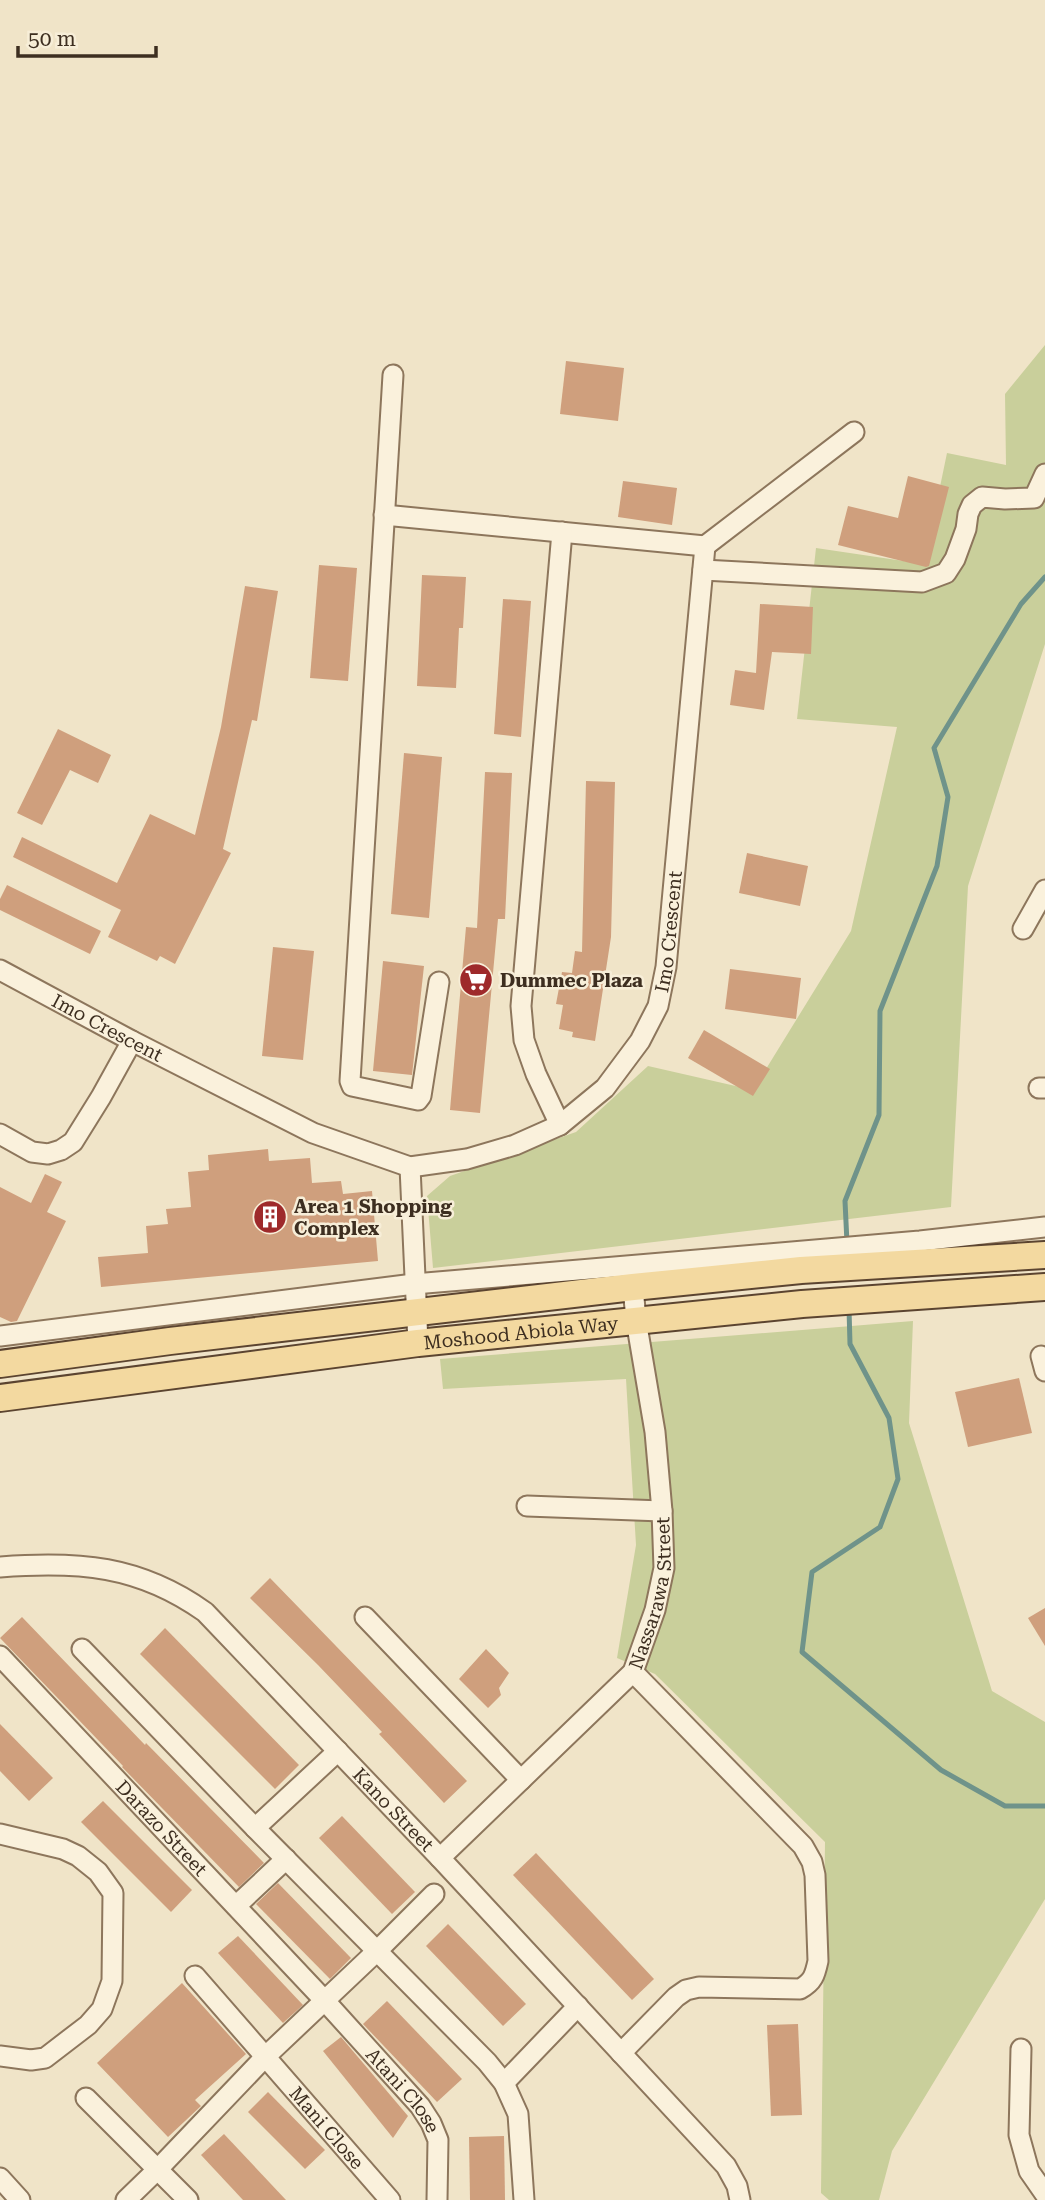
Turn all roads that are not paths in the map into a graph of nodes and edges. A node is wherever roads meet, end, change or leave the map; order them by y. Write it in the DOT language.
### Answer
graph roads {
  1 [pos="393,375"];
  2 [pos="854,432"];
  3 [pos="1045,474"];
  4 [pos="384,515"];
  5 [pos="562,532"];
  6 [pos="705,546"];
  7 [pos="703,570"];
  8 [pos="1045,890"];
  9 [pos="1023,929"];
  10 [pos="0,970"];
  11 [pos="439,982"];
  12 [pos="132,1041"];
  13 [pos="560,1125"];
  14 [pos="0,1134"];
  15 [pos="410,1167"];
  16 [pos="1045,1227"];
  17 [pos="1045,1255"];
  18 [pos="414,1284"];
  19 [pos="633,1287"];
  20 [pos="1045,1287"];
  21 [pos="416,1313"];
  22 [pos="636,1320"];
  23 [pos="0,1336"];
  24 [pos="418,1343"];
  25 [pos="0,1364"];
  26 [pos="0,1398"];
  27 [pos="527,1506"];
  28 [pos="662,1511"];
  29 [pos="0,1567"];
  30 [pos="365,1616"];
  31 [pos="82,1649"];
  32 [pos="0,1657"];
  33 [pos="632,1672"];
  34 [pos="338,1751"];
  35 [pos="521,1780"];
  36 [pos="255,1828"];
  37 [pos="0,1834"];
  38 [pos="440,1858"];
  39 [pos="286,1859"];
  40 [pos="434,1894"];
  41 [pos="236,1906"];
  42 [pos="377,1951"];
  43 [pos="195,1976"];
  44 [pos="325,2001"];
  45 [pos="578,2006"];
  46 [pos="1021,2049"];
  47 [pos="621,2053"];
  48 [pos="0,2056"];
  49 [pos="265,2057"];
  50 [pos="504,2083"];
  51 [pos="86,2098"];
  52 [pos="158,2169"];
  53 [pos="0,2178"];
  54 [pos="1045,2194"];
  55 [pos="20,2200"];
  56 [pos="126,2200"];
  57 [pos="188,2200"];
  58 [pos="390,2200"];
  59 [pos="437,2200"];
  60 [pos="524,2200"];
  61 [pos="740,2200"];
  1 -- 4 [label="street"];
  2 -- 6 [label="street"];
  3 -- 7 [label="street"];
  4 -- 5 [label="street"];
  4 -- 11 [label="street"];
  5 -- 6 [label="street"];
  5 -- 13 [label="street"];
  6 -- 7 [label="street, Imo Crescent"];
  7 -- 13 [label="street, Imo Crescent"];
  8 -- 9 [label="street"];
  10 -- 12 [label="street, Imo Crescent"];
  12 -- 14 [label="street"];
  12 -- 15 [label="street, Imo Crescent"];
  13 -- 15 [label="street, Imo Crescent"];
  15 -- 18 [label="street"];
  16 -- 18 [label="street"];
  17 -- 19 [label="main road, Moshood Abiola Way"];
  18 -- 21 [label="street"];
  18 -- 23 [label="street"];
  19 -- 21 [label="main road, Moshood Abiola Way"];
  19 -- 22 [label="street, Nassarawa Street"];
  20 -- 22 [label="main road, Moshood Abiola Way"];
  21 -- 24 [label="street"];
  21 -- 25 [label="main road, Moshood Abiola Way"];
  22 -- 24 [label="main road, Moshood Abiola Way"];
  22 -- 28 [label="street, Nassarawa Street"];
  24 -- 26 [label="main road, Moshood Abiola Way"];
  27 -- 28 [label="street"];
  28 -- 33 [label="street, Nassarawa Street"];
  29 -- 34 [label="street, Kano Street"];
  30 -- 35 [label="street"];
  31 -- 36 [label="street"];
  32 -- 41 [label="street, Darazo Street"];
  33 -- 35 [label="street, Nassarawa Street"];
  33 -- 47 [label="street"];
  34 -- 36 [label="street"];
  34 -- 38 [label="street, Kano Street"];
  35 -- 38 [label="street, Nassarawa Street"];
  36 -- 39 [label="street"];
  37 -- 48 [label="street"];
  38 -- 45 [label="street, Kano Street"];
  39 -- 41 [label="street"];
  39 -- 42 [label="street"];
  40 -- 42 [label="street"];
  41 -- 44 [label="street, Darazo Street"];
  42 -- 44 [label="street"];
  42 -- 50 [label="street"];
  43 -- 49 [label="street, Mani Close"];
  44 -- 49 [label="street"];
  44 -- 59 [label="street, Atani Close"];
  45 -- 47 [label="street, Kano Street"];
  45 -- 50 [label="street"];
  46 -- 54 [label="street"];
  47 -- 61 [label="street, Kano Street"];
  49 -- 52 [label="street"];
  49 -- 58 [label="street, Mani Close"];
  50 -- 60 [label="street"];
  51 -- 52 [label="street"];
  52 -- 56 [label="street"];
  52 -- 57 [label="street"];
  53 -- 55 [label="street"];
}
